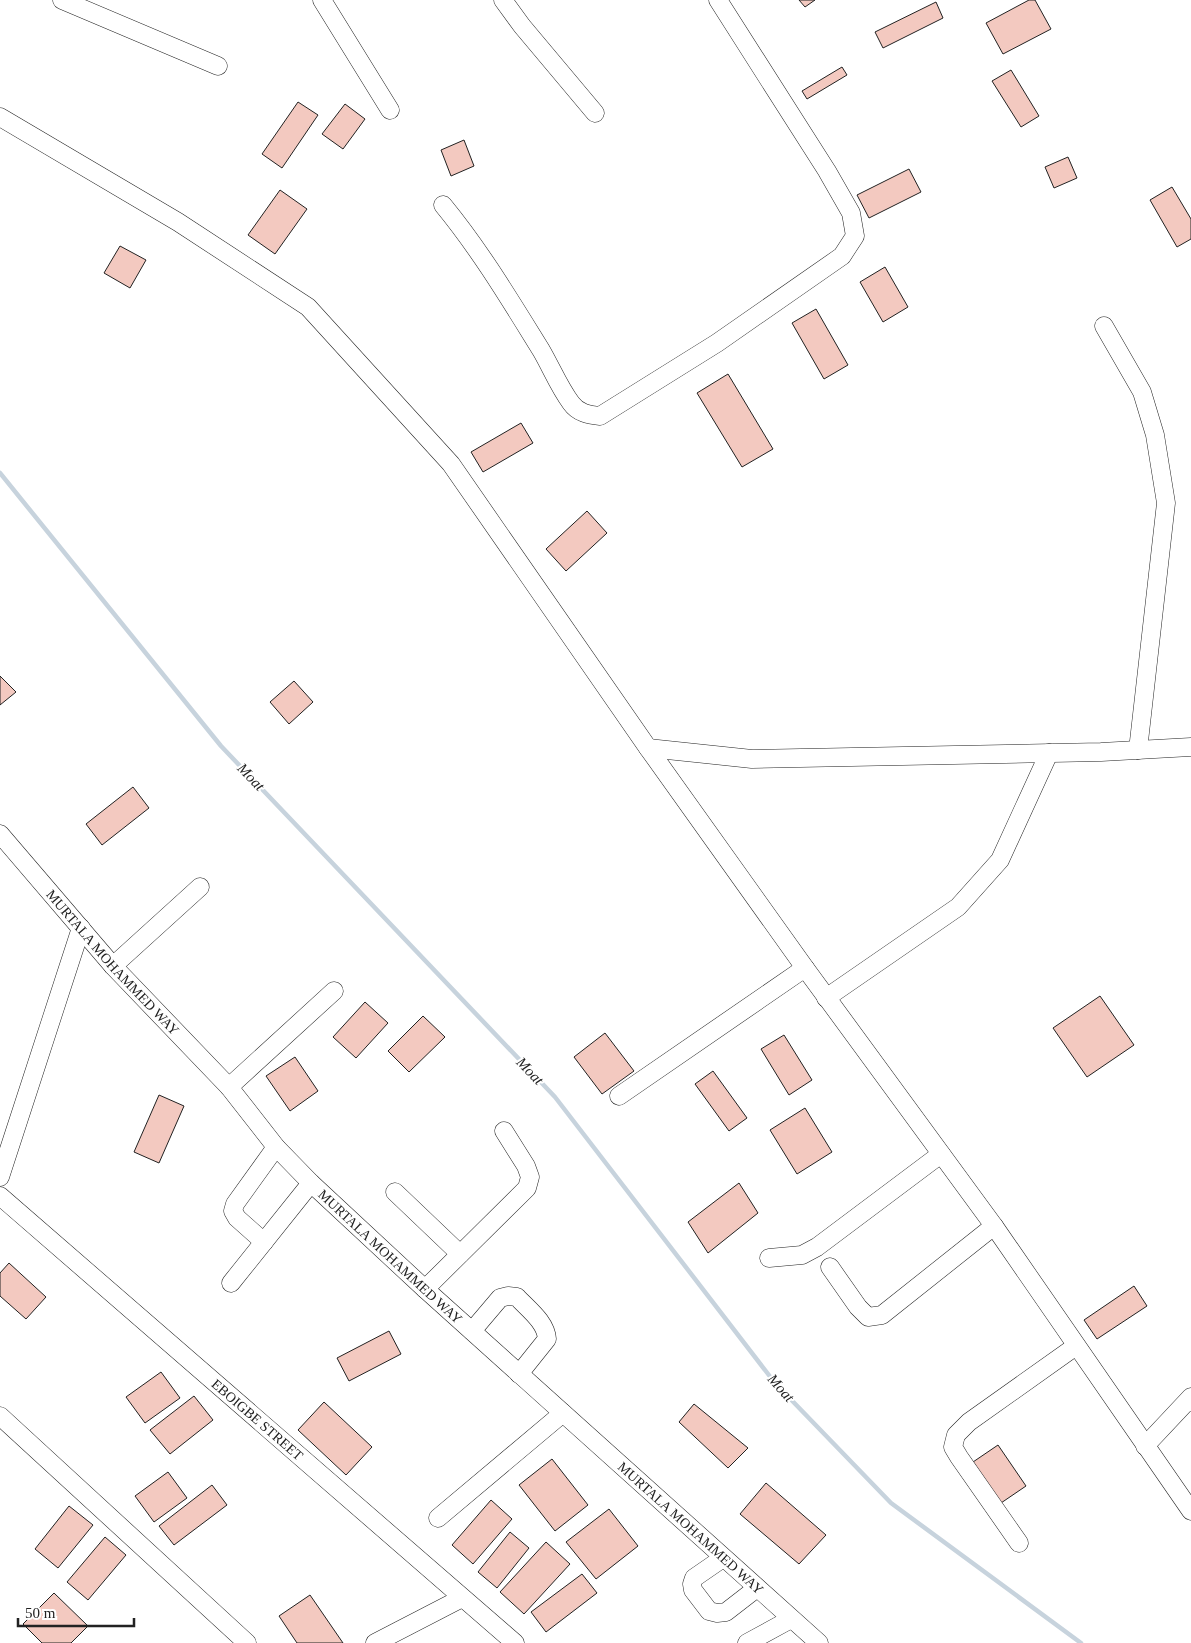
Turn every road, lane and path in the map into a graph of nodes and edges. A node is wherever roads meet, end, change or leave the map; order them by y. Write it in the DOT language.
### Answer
graph roads {
  1 [pos="62,0"];
  2 [pos="322,0"];
  3 [pos="503,0"];
  4 [pos="718,0"];
  5 [pos="218,66"];
  6 [pos="390,110"];
  7 [pos="595,113"];
  8 [pos="0,117"];
  9 [pos="442,204"];
  10 [pos="1104,326"];
  11 [pos="1191,747"];
  12 [pos="648,748"];
  13 [pos="1138,750"];
  14 [pos="1049,753"];
  15 [pos="0,834"];
  16 [pos="200,886"];
  17 [pos="81,928"];
  18 [pos="113,966"];
  19 [pos="805,968"];
  20 [pos="334,991"];
  21 [pos="826,998"];
  22 [pos="228,1087"];
  23 [pos="618,1096"];
  24 [pos="504,1131"];
  25 [pos="276,1147"];
  26 [pos="941,1154"];
  27 [pos="0,1177"];
  28 [pos="311,1183"];
  29 [pos="395,1192"];
  30 [pos="0,1196"];
  31 [pos="994,1226"];
  32 [pos="264,1242"];
  33 [pos="460,1254"];
  34 [pos="769,1258"];
  35 [pos="830,1267"];
  36 [pos="230,1283"];
  37 [pos="425,1289"];
  38 [pos="472,1331"];
  39 [pos="1076,1346"];
  40 [pos="519,1374"];
  41 [pos="1191,1396"];
  42 [pos="563,1413"];
  43 [pos="0,1416"];
  44 [pos="1144,1446"];
  45 [pos="1191,1511"];
  46 [pos="438,1518"];
  47 [pos="1019,1543"];
  48 [pos="724,1558"];
  49 [pos="756,1588"];
  50 [pos="462,1598"];
  51 [pos="791,1619"];
  52 [pos="247,1643"];
  53 [pos="375,1643"];
  54 [pos="515,1643"];
  55 [pos="747,1643"];
  56 [pos="819,1643"];
  1 -- 5 [label="street"];
  2 -- 6 [label="street"];
  3 -- 7 [label="street"];
  4 -- 9 [label="street"];
  8 -- 12 [label="street"];
  10 -- 13 [label="street"];
  11 -- 13 [label="street"];
  12 -- 14 [label="street"];
  12 -- 19 [label="street"];
  13 -- 14 [label="street"];
  14 -- 21 [label="street"];
  15 -- 17 [label="street, MURTALA MOHAMMED WAY"];
  16 -- 18 [label="street"];
  17 -- 18 [label="street, MURTALA MOHAMMED WAY"];
  17 -- 27 [label="street"];
  18 -- 22 [label="street, MURTALA MOHAMMED WAY"];
  19 -- 21 [label="street"];
  19 -- 23 [label="street"];
  20 -- 22 [label="street"];
  21 -- 26 [label="street"];
  22 -- 25 [label="street, MURTALA MOHAMMED WAY"];
  24 -- 33 [label="street"];
  25 -- 28 [label="street, MURTALA MOHAMMED WAY"];
  25 -- 32 [label="street"];
  26 -- 31 [label="street"];
  26 -- 34 [label="street"];
  28 -- 32 [label="street"];
  28 -- 37 [label="street, MURTALA MOHAMMED WAY"];
  29 -- 33 [label="street"];
  30 -- 50 [label="street, EBOIGBE STREET"];
  31 -- 35 [label="street"];
  31 -- 39 [label="street"];
  32 -- 36 [label="street"];
  33 -- 37 [label="street"];
  37 -- 38 [label="street, MURTALA MOHAMMED WAY"];
  38 -- 40 [label="street, MURTALA MOHAMMED WAY"];
  38 -- 40 [label="street"];
  39 -- 44 [label="street"];
  39 -- 47 [label="street"];
  40 -- 42 [label="street, MURTALA MOHAMMED WAY"];
  41 -- 44 [label="street"];
  42 -- 46 [label="street"];
  42 -- 48 [label="street, MURTALA MOHAMMED WAY"];
  43 -- 52 [label="street"];
  44 -- 45 [label="street"];
  48 -- 49 [label="street, MURTALA MOHAMMED WAY"];
  48 -- 49 [label="street"];
  49 -- 51 [label="street, MURTALA MOHAMMED WAY"];
  50 -- 53 [label="street"];
  50 -- 54 [label="street, EBOIGBE STREET"];
  51 -- 55 [label="street"];
  51 -- 56 [label="street, MURTALA MOHAMMED WAY"];
}
